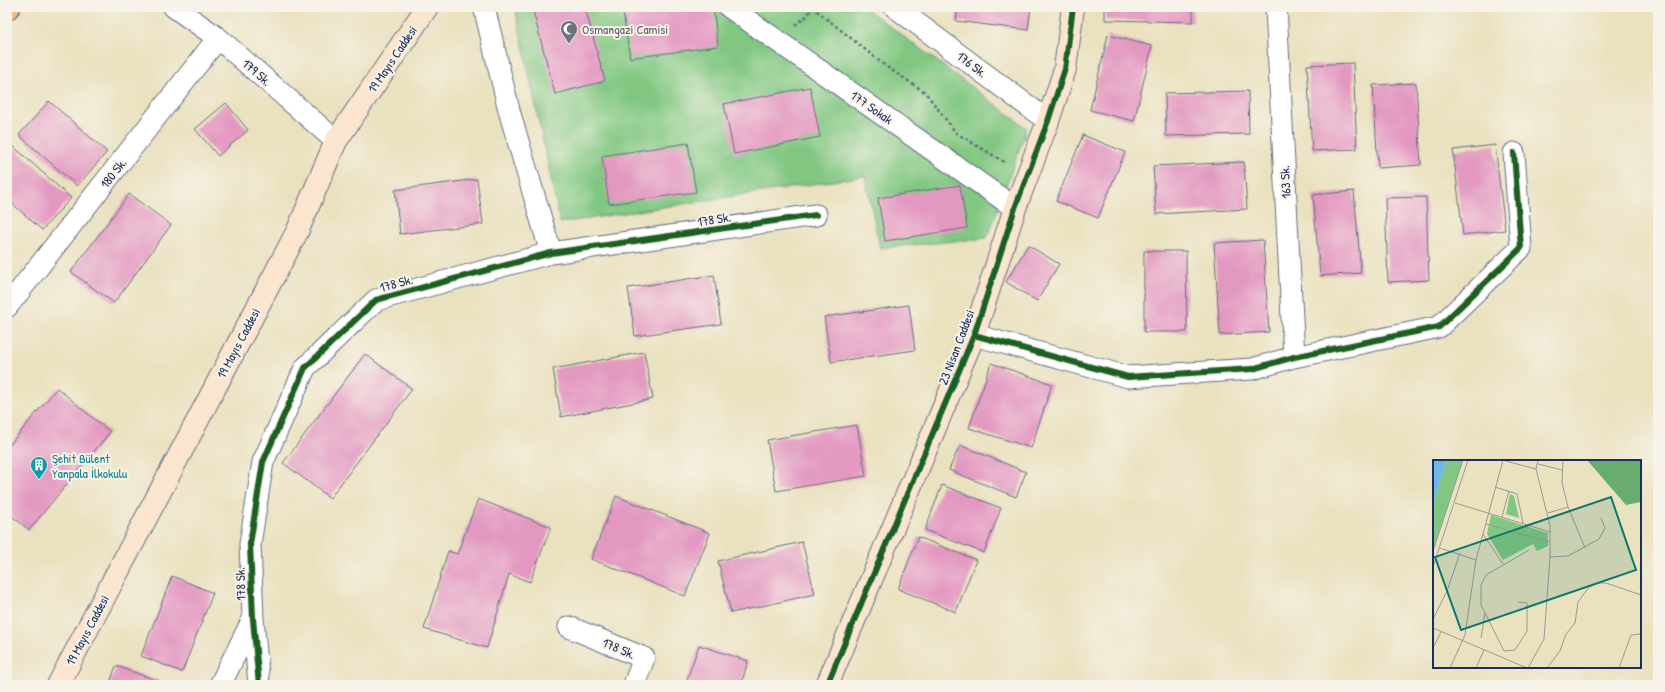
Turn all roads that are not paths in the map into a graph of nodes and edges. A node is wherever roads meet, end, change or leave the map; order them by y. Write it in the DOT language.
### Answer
graph roads {
  1 [pos="9,7"];
  2 [pos="174,7"];
  3 [pos="427,7"];
  4 [pos="484,7"];
  5 [pos="729,7"];
  6 [pos="895,7"];
  7 [pos="1073,7"];
  8 [pos="1276,7"];
  9 [pos="7,9"];
  10 [pos="218,38"];
  11 [pos="1048,121"];
  12 [pos="336,141"];
  13 [pos="1514,153"];
  14 [pos="1015,208"];
  15 [pos="816,215"];
  16 [pos="551,254"];
  17 [pos="7,307"];
  18 [pos="974,335"];
  19 [pos="1294,357"];
  20 [pos="253,619"];
  21 [pos="569,627"];
  22 [pos="58,685"];
  23 [pos="220,685"];
  24 [pos="259,685"];
  25 [pos="634,685"];
  26 [pos="827,685"];
  1 -- 9 [label="highway"];
  2 -- 10 [label="street, 179 Sk."];
  3 -- 12 [label="street, 19 Mayıs Caddesi"];
  4 -- 16 [label="street"];
  5 -- 14 [label="street, 177 Sokak"];
  6 -- 11 [label="street, 176 Sk."];
  7 -- 11 [label="street, 23 Nisan Caddesi"];
  8 -- 19 [label="street, 163 Sk."];
  10 -- 12 [label="street, 179 Sk."];
  10 -- 17 [label="street, 180 Sk."];
  11 -- 14 [label="street, 23 Nisan Caddesi"];
  12 -- 22 [label="street, 19 Mayıs Caddesi"];
  13 -- 19 [label="street"];
  14 -- 18 [label="street, 23 Nisan Caddesi"];
  15 -- 16 [label="street, 178 Sk."];
  16 -- 20 [label="street, 178 Sk."];
  18 -- 19 [label="street"];
  18 -- 26 [label="street, 23 Nisan Caddesi"];
  20 -- 23 [label="street"];
  20 -- 24 [label="street, 178 Sk."];
  21 -- 25 [label="street, 178 Sk."];
}
